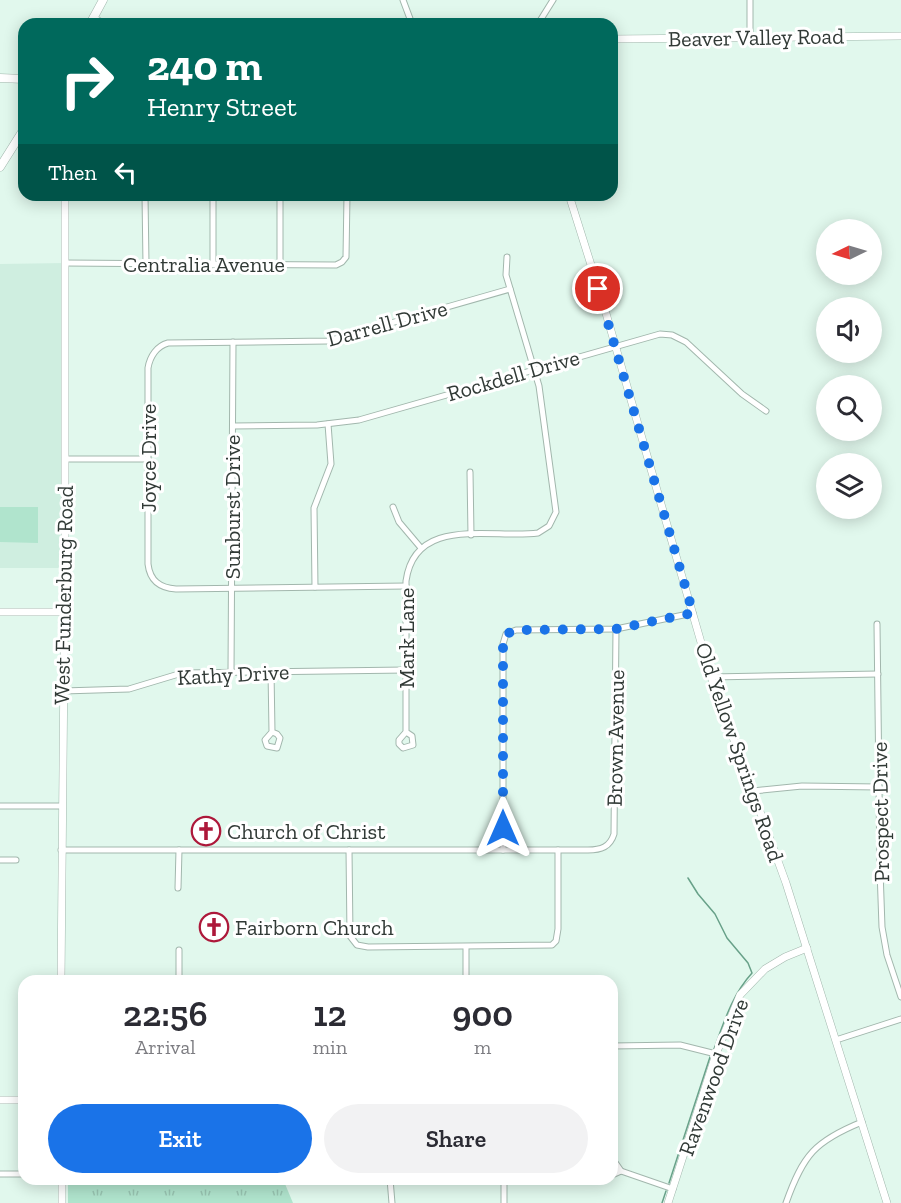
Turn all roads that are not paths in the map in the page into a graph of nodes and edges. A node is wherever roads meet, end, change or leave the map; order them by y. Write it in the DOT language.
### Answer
graph roads {
  1 [pos="103,0"];
  2 [pos="404,0"];
  3 [pos="553,0"];
  4 [pos="750,0"];
  5 [pos="94,18"];
  6 [pos="410,18"];
  7 [pos="542,18"];
  8 [pos="901,36"];
  9 [pos="750,37"];
  10 [pos="618,39"];
  11 [pos="3,78"];
  12 [pos="18,80"];
  13 [pos="18,138"];
  14 [pos="0,167"];
  15 [pos="65,201"];
  16 [pos="145,201"];
  17 [pos="213,201"];
  18 [pos="280,201"];
  19 [pos="347,201"];
  20 [pos="571,201"];
  21 [pos="507,257"];
  22 [pos="65,263"];
  23 [pos="146,264"];
  24 [pos="213,265"];
  25 [pos="280,265"];
  26 [pos="510,289"];
  27 [pos="233,342"];
  28 [pos="615,345"];
  29 [pos="156,350"];
  30 [pos="534,369"];
  31 [pos="766,411"];
  32 [pos="328,424"];
  33 [pos="232,426"];
  34 [pos="65,459"];
  35 [pos="148,459"];
  36 [pos="470,472"];
  37 [pos="393,507"];
  38 [pos="471,535"];
  39 [pos="421,548"];
  40 [pos="406,586"];
  41 [pos="315,587"];
  42 [pos="232,588"];
  43 [pos="0,612"];
  44 [pos="64,612"];
  45 [pos="693,613"];
  46 [pos="877,624"];
  47 [pos="616,629"];
  48 [pos="406,670"];
  49 [pos="272,671"];
  50 [pos="231,672"];
  51 [pos="878,674"];
  52 [pos="711,677"];
  53 [pos="63,691"];
  54 [pos="273,732"];
  55 [pos="406,732"];
  56 [pos="879,787"];
  57 [pos="753,791"];
  58 [pos="0,806"];
  59 [pos="61,806"];
  60 [pos="61,850"];
  61 [pos="179,850"];
  62 [pos="349,850"];
  63 [pos="503,850"];
  64 [pos="558,850"];
  65 [pos="0,860"];
  66 [pos="16,860"];
  67 [pos="178,888"];
  68 [pos="466,946"];
  69 [pos="807,948"];
  70 [pos="178,950"];
  71 [pos="61,975"];
  72 [pos="179,975"];
  73 [pos="466,975"];
  74 [pos="901,997"];
  75 [pos="901,1018"];
  76 [pos="836,1040"];
  77 [pos="618,1046"];
  78 [pos="716,1054"];
  79 [pos="0,1100"];
  80 [pos="18,1100"];
  81 [pos="862,1122"];
  82 [pos="618,1167"];
  83 [pos="621,1171"];
  84 [pos="618,1172"];
  85 [pos="0,1174"];
  86 [pos="18,1174"];
  87 [pos="62,1185"];
  88 [pos="390,1185"];
  89 [pos="504,1185"];
  90 [pos="673,1189"];
  91 [pos="62,1203"];
  92 [pos="392,1203"];
  93 [pos="504,1203"];
  94 [pos="668,1203"];
  95 [pos="786,1203"];
  96 [pos="887,1203"];
  1 -- 5 [label="main road"];
  2 -- 6 [label="street"];
  3 -- 7 [label="street"];
  4 -- 9 [label="street"];
  8 -- 9 [label="street, Beaver Valley Road"];
  9 -- 10 [label="street, Beaver Valley Road"];
  11 -- 12 [label="main road"];
  13 -- 14 [label="main road"];
  15 -- 22 [label="street, West Funderburg Road"];
  16 -- 23 [label="street"];
  17 -- 24 [label="street"];
  18 -- 25 [label="street"];
  19 -- 25 [label="street, Centralia Avenue"];
  20 -- 28 [label="street, Old Yellow Springs Road"];
  21 -- 26 [label="street"];
  22 -- 23 [label="street, Centralia Avenue"];
  22 -- 34 [label="street, West Funderburg Road"];
  23 -- 24 [label="street, Centralia Avenue"];
  24 -- 25 [label="street, Centralia Avenue"];
  26 -- 27 [label="street, Darrell Drive"];
  26 -- 30 [label="street"];
  27 -- 29 [label="street, Darrell Drive"];
  27 -- 33 [label="street, Sunburst Drive"];
  28 -- 30 [label="street, Rockdell Drive"];
  28 -- 31 [label="street, Rockdell Drive"];
  28 -- 45 [label="street, Old Yellow Springs Road"];
  29 -- 35 [label="street, Joyce Drive"];
  30 -- 32 [label="street, Rockdell Drive"];
  30 -- 38 [label="street"];
  32 -- 33 [label="street, Rockdell Drive"];
  32 -- 41 [label="street"];
  33 -- 42 [label="street, Sunburst Drive"];
  34 -- 35 [label="street"];
  34 -- 44 [label="street, West Funderburg Road"];
  35 -- 42 [label="street, Joyce Drive"];
  36 -- 38 [label="street"];
  37 -- 39 [label="street"];
  38 -- 39 [label="street"];
  39 -- 40 [label="street, Mark Lane"];
  40 -- 41 [label="street"];
  40 -- 48 [label="street, Mark Lane"];
  41 -- 42 [label="street"];
  42 -- 50 [label="street, Sunburst Drive"];
  43 -- 44 [label="street"];
  44 -- 53 [label="street, West Funderburg Road"];
  45 -- 47 [label="street"];
  45 -- 52 [label="street, Old Yellow Springs Road"];
  46 -- 51 [label="street, Prospect Drive"];
  47 -- 63 [label="street"];
  47 -- 64 [label="street, Brown Avenue"];
  48 -- 49 [label="street, Kathy Drive"];
  48 -- 55 [label="street, Mark Lane"];
  49 -- 50 [label="street, Kathy Drive"];
  49 -- 54 [label="street"];
  50 -- 53 [label="street, Kathy Drive"];
  51 -- 52 [label="street"];
  51 -- 56 [label="street, Prospect Drive"];
  52 -- 57 [label="street, Old Yellow Springs Road"];
  53 -- 59 [label="street, West Funderburg Road"];
  56 -- 57 [label="street"];
  56 -- 74 [label="street, Prospect Drive"];
  57 -- 69 [label="street, Old Yellow Springs Road"];
  58 -- 59 [label="street"];
  59 -- 60 [label="street, West Funderburg Road"];
  60 -- 61 [label="street"];
  60 -- 71 [label="street, West Funderburg Road"];
  61 -- 62 [label="street"];
  61 -- 67 [label="street"];
  62 -- 63 [label="street"];
  62 -- 68 [label="street"];
  63 -- 64 [label="street"];
  64 -- 68 [label="street"];
  65 -- 66 [label="street"];
  68 -- 73 [label="street"];
  69 -- 76 [label="street, Old Yellow Springs Road"];
  69 -- 78 [label="street, Ravenwood Drive"];
  70 -- 72 [label="street"];
  75 -- 76 [label="street"];
  76 -- 81 [label="street, Old Yellow Springs Road"];
  77 -- 78 [label="street"];
  78 -- 90 [label="street, Ravenwood Drive"];
  79 -- 80 [label="street"];
  81 -- 95 [label="street"];
  81 -- 96 [label="street, Old Yellow Springs Road"];
  82 -- 83 [label="street"];
  83 -- 84 [label="street"];
  83 -- 90 [label="street"];
  85 -- 86 [label="street"];
  87 -- 91 [label="street"];
  88 -- 92 [label="street"];
  89 -- 93 [label="street"];
  90 -- 94 [label="street, Ravenwood Drive"];
}
